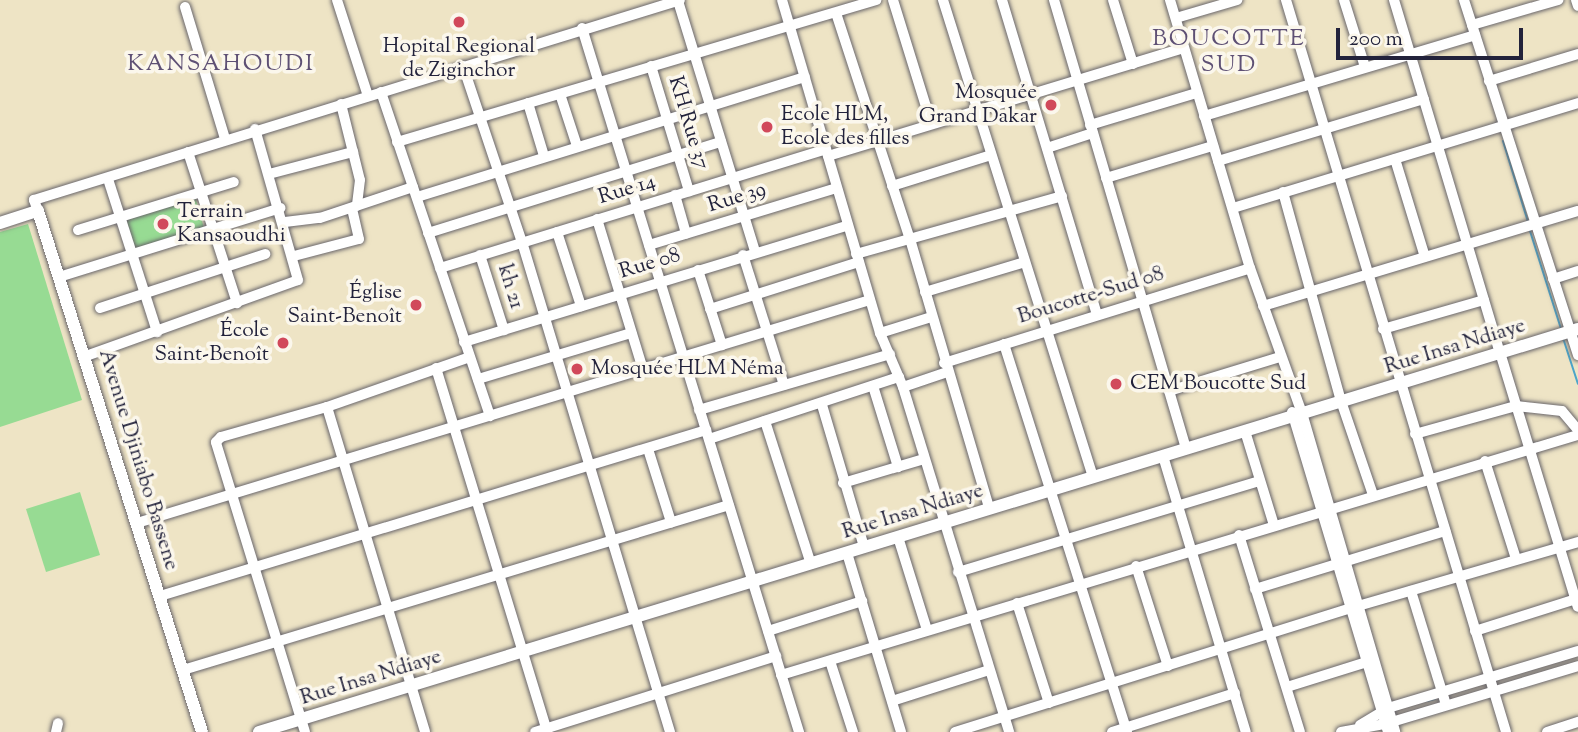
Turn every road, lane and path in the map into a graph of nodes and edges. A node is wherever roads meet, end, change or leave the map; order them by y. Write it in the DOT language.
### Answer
graph roads {
  1 [pos="337,0"];
  2 [pos="679,0"];
  3 [pos="782,0"];
  4 [pos="876,0"];
  5 [pos="893,0"];
  6 [pos="943,0"];
  7 [pos="1002,0"];
  8 [pos="1054,0"];
  9 [pos="1113,0"];
  10 [pos="1170,0"];
  11 [pos="1237,0"];
  12 [pos="1286,0"];
  13 [pos="1344,0"];
  14 [pos="1394,0"];
  15 [pos="1464,0"];
  16 [pos="1558,0"];
  17 [pos="1576,0"];
  18 [pos="1530,4"];
  19 [pos="1578,6"];
  20 [pos="185,8"];
  21 [pos="836,13"];
  22 [pos="1176,18"];
  23 [pos="790,23"];
  24 [pos="582,29"];
  25 [pos="1473,30"];
  26 [pos="1184,48"];
  27 [pos="695,52"];
  28 [pos="1410,54"];
  29 [pos="1578,54"];
  30 [pos="1133,64"];
  31 [pos="463,66"];
  32 [pos="650,66"];
  33 [pos="1365,67"];
  34 [pos="804,76"];
  35 [pos="1489,81"];
  36 [pos="599,82"];
  37 [pos="1077,82"];
  38 [pos="1312,83"];
  39 [pos="380,92"];
  40 [pos="1197,93"];
  41 [pos="560,94"];
  42 [pos="1031,95"];
  43 [pos="368,96"];
  44 [pos="1424,99"];
  45 [pos="528,103"];
  46 [pos="1578,103"];
  47 [pos="341,104"];
  48 [pos="710,106"];
  49 [pos="978,110"];
  50 [pos="1204,116"];
  51 [pos="481,117"];
  52 [pos="666,118"];
  53 [pos="931,123"];
  54 [pos="1504,125"];
  55 [pos="255,129"];
  56 [pos="1092,129"];
  57 [pos="1326,129"];
  58 [pos="615,134"];
  59 [pos="225,139"];
  60 [pos="876,141"];
  61 [pos="397,142"];
  62 [pos="722,142"];
  63 [pos="577,146"];
  64 [pos="1213,146"];
  65 [pos="1438,146"];
  66 [pos="1047,148"];
  67 [pos="188,152"];
  68 [pos="353,152"];
  69 [pos="827,152"];
  70 [pos="991,155"];
  71 [pos="544,156"];
  72 [pos="678,156"];
  73 [pos="1395,159"];
  74 [pos="1218,161"];
  75 [pos="498,171"];
  76 [pos="626,172"];
  77 [pos="269,174"];
  78 [pos="1338,175"];
  79 [pos="733,178"];
  80 [pos="1106,178"];
  81 [pos="108,179"];
  82 [pos="234,182"];
  83 [pos="892,186"];
  84 [pos="837,188"];
  85 [pos="689,191"];
  86 [pos="201,192"];
  87 [pos="415,192"];
  88 [pos="1283,192"];
  89 [pos="675,195"];
  90 [pos="1062,195"];
  91 [pos="36,206"];
  92 [pos="355,207"];
  93 [pos="637,207"];
  94 [pos="280,208"];
  95 [pos="511,208"];
  96 [pos="1233,208"];
  97 [pos="1009,210"];
  98 [pos="1578,211"];
  99 [pos="744,216"];
  100 [pos="119,217"];
  101 [pos="597,219"];
  102 [pos="285,222"];
  103 [pos="0,223"];
  104 [pos="848,225"];
  105 [pos="1536,225"];
  106 [pos="214,229"];
  107 [pos="78,230"];
  108 [pos="557,232"];
  109 [pos="428,233"];
  110 [pos="686,233"];
  111 [pos="910,239"];
  112 [pos="522,242"];
  113 [pos="649,245"];
  114 [pos="1468,245"];
  115 [pos="755,252"];
  116 [pos="265,254"];
  117 [pos="132,255"];
  118 [pos="480,255"];
  119 [pos="294,256"];
  120 [pos="743,256"];
  121 [pos="1425,257"];
  122 [pos="858,258"];
  123 [pos="1025,262"];
  124 [pos="226,267"];
  125 [pos="440,268"];
  126 [pos="1250,268"];
  127 [pos="698,270"];
  128 [pos="1578,271"];
  129 [pos="1367,275"];
  130 [pos="59,277"];
  131 [pos="1553,279"];
  132 [pos="660,281"];
  133 [pos="925,292"];
  134 [pos="145,293"];
  135 [pos="1311,293"];
  136 [pos="620,294"];
  137 [pos="756,295"];
  138 [pos="870,300"];
  139 [pos="1143,300"];
  140 [pos="1484,300"];
  141 [pos="237,303"];
  142 [pos="581,306"];
  143 [pos="1263,306"];
  144 [pos="100,308"];
  145 [pos="710,309"];
  146 [pos="1097,314"];
  147 [pos="544,317"];
  148 [pos="931,317"];
  149 [pos="1383,329"];
  150 [pos="504,330"];
  151 [pos="1046,330"];
  152 [pos="157,331"];
  153 [pos="1574,331"];
  154 [pos="767,332"];
  155 [pos="631,333"];
  156 [pos="880,333"];
  157 [pos="464,342"];
  158 [pos="1004,344"];
  159 [pos="722,345"];
  160 [pos="1498,347"];
  161 [pos="890,354"];
  162 [pos="1578,355"];
  163 [pos="86,356"];
  164 [pos="556,356"];
  165 [pos="470,357"];
  166 [pos="683,357"];
  167 [pos="1280,357"];
  168 [pos="1502,359"];
  169 [pos="945,367"];
  170 [pos="436,368"];
  171 [pos="643,369"];
  172 [pos="478,379"];
  173 [pos="901,382"];
  174 [pos="1400,383"];
  175 [pos="784,385"];
  176 [pos="873,386"];
  177 [pos="1169,391"];
  178 [pos="568,393"];
  179 [pos="1341,401"];
  180 [pos="822,405"];
  181 [pos="1516,406"];
  182 [pos="327,407"];
  183 [pos="699,410"];
  184 [pos="1297,414"];
  185 [pos="490,416"];
  186 [pos="765,421"];
  187 [pos="454,426"];
  188 [pos="1245,431"];
  189 [pos="1578,433"];
  190 [pos="1416,434"];
  191 [pos="707,435"];
  192 [pos="1530,448"];
  193 [pos="649,449"];
  194 [pos="1186,449"];
  195 [pos="1163,456"];
  196 [pos="924,459"];
  197 [pos="1485,461"];
  198 [pos="343,462"];
  199 [pos="590,466"];
  200 [pos="898,467"];
  201 [pos="1093,477"];
  202 [pos="1429,478"];
  203 [pos="1260,481"];
  204 [pos="843,483"];
  205 [pos="1050,490"];
  206 [pos="232,494"];
  207 [pos="1373,495"];
  208 [pos="478,500"];
  209 [pos="729,505"];
  210 [pos="1178,506"];
  211 [pos="989,509"];
  212 [pos="1325,509"];
  213 [pos="671,522"];
  214 [pos="137,523"];
  215 [pos="943,524"];
  216 [pos="1273,525"];
  217 [pos="1445,531"];
  218 [pos="366,536"];
  219 [pos="1239,536"];
  220 [pos="898,537"];
  221 [pos="1066,538"];
  222 [pos="612,539"];
  223 [pos="1578,542"];
  224 [pos="864,547"];
  225 [pos="1560,548"];
  226 [pos="1191,550"];
  227 [pos="847,553"];
  228 [pos="1516,559"];
  229 [pos="811,564"];
  230 [pos="1341,564"];
  231 [pos="1136,566"];
  232 [pos="254,568"];
  233 [pos="500,572"];
  234 [pos="958,572"];
  235 [pos="1458,576"];
  236 [pos="753,582"];
  237 [pos="1080,584"];
  238 [pos="1255,589"];
  239 [pos="1411,591"];
  240 [pos="160,596"];
  241 [pos="862,601"];
  242 [pos="1577,603"];
  243 [pos="1017,604"];
  244 [pos="1355,607"];
  245 [pos="387,608"];
  246 [pos="972,616"];
  247 [pos="637,617"];
  248 [pos="927,630"];
  249 [pos="768,631"];
  250 [pos="1475,631"];
  251 [pos="1270,635"];
  252 [pos="276,641"];
  253 [pos="876,646"];
  254 [pos="1221,650"];
  255 [pos="523,651"];
  256 [pos="1578,652"];
  257 [pos="776,656"];
  258 [pos="831,661"];
  259 [pos="1367,662"];
  260 [pos="1168,666"];
  261 [pos="1577,669"];
  262 [pos="183,670"];
  263 [pos="989,670"];
  264 [pos="781,675"];
  265 [pos="1489,678"];
  266 [pos="1112,682"];
  267 [pos="411,687"];
  268 [pos="1287,687"];
  269 [pos="1493,691"];
  270 [pos="1442,692"];
  271 [pos="658,693"];
  272 [pos="1235,693"];
  273 [pos="892,701"];
  274 [pos="1049,703"];
  275 [pos="1446,705"];
  276 [pos="1385,709"];
  277 [pos="1003,716"];
  278 [pos="1578,722"];
  279 [pos="303,726"];
  280 [pos="1356,727"];
  281 [pos="1390,727"];
  282 [pos="1126,730"];
  283 [pos="1564,730"];
  284 [pos="543,731"];
  285 [pos="202,732"];
  286 [pos="259,732"];
  287 [pos="425,732"];
  288 [pos="670,732"];
  289 [pos="799,732"];
  290 [pos="853,732"];
  291 [pos="901,732"];
  292 [pos="955,732"];
  293 [pos="1009,732"];
  294 [pos="1112,732"];
  295 [pos="1246,732"];
  296 [pos="1300,732"];
  297 [pos="1340,732"];
  298 [pos="1506,732"];
  299 [pos="1548,732"];
  1 -- 43 [label="street"];
  2 -- 24 [label="street"];
  2 -- 27 [label="street"];
  3 -- 23 [label="street"];
  4 -- 21 [label="street"];
  5 -- 53 [label="street"];
  6 -- 49 [label="street"];
  7 -- 42 [label="street"];
  8 -- 37 [label="street"];
  9 -- 30 [label="street"];
  10 -- 22 [label="street"];
  11 -- 22 [label="street"];
  12 -- 38 [label="street"];
  13 -- 33 [label="street"];
  14 -- 28 [label="street"];
  15 -- 25 [label="street"];
  16 -- 18 [label="street"];
  17 -- 19 [label="street"];
  18 -- 25 [label="street"];
  20 -- 59 [label="street"];
  21 -- 23 [label="street"];
  21 -- 60 [label="street"];
  22 -- 26 [label="street"];
  23 -- 27 [label="street"];
  23 -- 34 [label="street"];
  24 -- 31 [label="street"];
  24 -- 36 [label="street"];
  25 -- 28 [label="street"];
  25 -- 35 [label="street"];
  26 -- 30 [label="street, Rue 14"];
  26 -- 40 [label="street"];
  27 -- 32 [label="street"];
  27 -- 48 [label="street"];
  28 -- 33 [label="street"];
  28 -- 44 [label="street"];
  29 -- 35 [label="street"];
  30 -- 37 [label="street, Rue 14"];
  31 -- 39 [label="street"];
  31 -- 51 [label="street"];
  32 -- 36 [label="street"];
  32 -- 52 [label="street, KH Rue 37"];
  33 -- 38 [label="street"];
  34 -- 48 [label="street"];
  34 -- 69 [label="street"];
  35 -- 54 [label="street"];
  36 -- 41 [label="street"];
  36 -- 58 [label="street"];
  37 -- 42 [label="street, Rue 14"];
  37 -- 56 [label="street"];
  38 -- 50 [label="street"];
  38 -- 57 [label="street"];
  39 -- 43 [label="street"];
  39 -- 61 [label="street"];
  40 -- 50 [label="street"];
  40 -- 56 [label="street"];
  41 -- 45 [label="street"];
  41 -- 63 [label="street"];
  42 -- 49 [label="street, Rue 14"];
  42 -- 66 [label="street"];
  43 -- 47 [label="street"];
  44 -- 57 [label="street"];
  44 -- 65 [label="street"];
  45 -- 51 [label="street"];
  45 -- 71 [label="street"];
  46 -- 54 [label="street"];
  47 -- 55 [label="street"];
  47 -- 68 [label="street"];
  48 -- 52 [label="street"];
  48 -- 62 [label="street"];
  49 -- 53 [label="street, Rue 14"];
  49 -- 70 [label="street"];
  50 -- 64 [label="street"];
  51 -- 61 [label="street"];
  51 -- 75 [label="street"];
  52 -- 58 [label="street"];
  52 -- 72 [label="street, KH Rue 37"];
  53 -- 60 [label="street, Rue 14"];
  54 -- 65 [label="street"];
  54 -- 105 [label="street"];
  55 -- 59 [label="street"];
  55 -- 77 [label="street"];
  56 -- 66 [label="street"];
  56 -- 80 [label="street"];
  57 -- 74 [label="street"];
  57 -- 78 [label="street"];
  58 -- 63 [label="street"];
  58 -- 76 [label="street"];
  59 -- 67 [label="street"];
  60 -- 69 [label="street, Rue 14"];
  60 -- 83 [label="street"];
  61 -- 87 [label="street"];
  62 -- 72 [label="street"];
  62 -- 79 [label="street"];
  63 -- 71 [label="street"];
  64 -- 74 [label="street"];
  64 -- 80 [label="street"];
  65 -- 73 [label="street"];
  65 -- 114 [label="street"];
  66 -- 90 [label="street"];
  67 -- 81 [label="street"];
  67 -- 86 [label="street"];
  68 -- 77 [label="street"];
  68 -- 92 [label="street"];
  69 -- 79 [label="street, Rue 14"];
  69 -- 84 [label="street"];
  70 -- 83 [label="street"];
  70 -- 97 [label="street"];
  71 -- 75 [label="street"];
  72 -- 76 [label="street"];
  72 -- 85 [label="street, KH Rue 37"];
  73 -- 78 [label="street"];
  73 -- 121 [label="street"];
  74 -- 96 [label="street"];
  75 -- 87 [label="street"];
  75 -- 95 [label="street"];
  76 -- 93 [label="street"];
  76 -- 95 [label="street"];
  77 -- 94 [label="street"];
  78 -- 88 [label="street"];
  78 -- 129 [label="street"];
  79 -- 85 [label="street, Rue 14"];
  79 -- 99 [label="street"];
  80 -- 139 [label="street"];
  81 -- 91 [label="street"];
  81 -- 100 [label="street"];
  82 -- 86 [label="street"];
  83 -- 111 [label="street"];
  84 -- 99 [label="street, Rue 39"];
  84 -- 104 [label="street"];
  85 -- 89 [label="street, Rue 14"];
  86 -- 100 [label="street"];
  86 -- 106 [label="street"];
  87 -- 92 [label="street"];
  87 -- 109 [label="street"];
  88 -- 96 [label="street"];
  88 -- 135 [label="street"];
  89 -- 93 [label="street, Rue 14"];
  89 -- 110 [label="street"];
  90 -- 97 [label="street"];
  90 -- 146 [label="street"];
  91 -- 103 [label="main road"];
  91 -- 130 [label="main road, Avenue Djiniabo Bassene"];
  92 -- 102 [label="street"];
  92 -- 119 [label="street"];
  93 -- 101 [label="street, Rue 14"];
  93 -- 113 [label="street"];
  94 -- 102 [label="street"];
  94 -- 106 [label="street"];
  95 -- 109 [label="street"];
  95 -- 112 [label="street"];
  96 -- 126 [label="street"];
  97 -- 111 [label="street"];
  97 -- 123 [label="street"];
  98 -- 105 [label="street"];
  99 -- 110 [label="street, Rue 39"];
  99 -- 115 [label="street"];
  100 -- 107 [label="street"];
  100 -- 117 [label="street"];
  101 -- 108 [label="street, Rue 14"];
  101 -- 136 [label="street"];
  102 -- 119 [label="street"];
  104 -- 115 [label="street, Rue 08"];
  104 -- 122 [label="street"];
  105 -- 114 [label="street"];
  105 -- 131 [label="street"];
  106 -- 117 [label="street"];
  106 -- 124 [label="street"];
  108 -- 112 [label="street, Rue 14"];
  108 -- 142 [label="street"];
  109 -- 125 [label="street"];
  110 -- 113 [label="street, Rue 39"];
  111 -- 122 [label="street"];
  111 -- 133 [label="street"];
  112 -- 118 [label="street, Rue 14"];
  112 -- 147 [label="street"];
  113 -- 132 [label="street"];
  114 -- 121 [label="street"];
  114 -- 140 [label="street"];
  115 -- 120 [label="street, Rue 08"];
  116 -- 124 [label="street"];
  117 -- 130 [label="street"];
  117 -- 134 [label="street"];
  118 -- 125 [label="street, Rue 14"];
  118 -- 150 [label="street, kh 21"];
  119 -- 141 [label="street"];
  120 -- 127 [label="street, Rue 08"];
  120 -- 137 [label="street"];
  121 -- 129 [label="street"];
  122 -- 137 [label="street"];
  122 -- 138 [label="street"];
  123 -- 133 [label="street"];
  123 -- 151 [label="street"];
  124 -- 134 [label="street"];
  124 -- 141 [label="street"];
  125 -- 157 [label="street"];
  126 -- 139 [label="street, Boucotte-Sud 08"];
  126 -- 143 [label="street"];
  127 -- 132 [label="street, Rue 08"];
  127 -- 145 [label="street"];
  128 -- 131 [label="street"];
  129 -- 135 [label="street"];
  129 -- 149 [label="street"];
  130 -- 163 [label="main road, Avenue Djiniabo Bassene"];
  131 -- 153 [label="street"];
  132 -- 136 [label="street, Rue 08"];
  132 -- 166 [label="street"];
  133 -- 148 [label="street"];
  134 -- 144 [label="street"];
  134 -- 152 [label="street"];
  135 -- 143 [label="street"];
  135 -- 179 [label="street"];
  136 -- 142 [label="street, Rue 08"];
  136 -- 155 [label="street"];
  137 -- 145 [label="street"];
  137 -- 154 [label="street"];
  138 -- 154 [label="street"];
  138 -- 156 [label="street"];
  139 -- 146 [label="street, Boucotte-Sud 08"];
  139 -- 177 [label="street"];
  140 -- 149 [label="street"];
  140 -- 160 [label="street"];
  141 -- 152 [label="street"];
  142 -- 147 [label="street, Rue 08"];
  143 -- 167 [label="street"];
  145 -- 159 [label="street"];
  146 -- 151 [label="street, Boucotte-Sud 08"];
  147 -- 150 [label="street, Rue 08"];
  147 -- 164 [label="street"];
  148 -- 156 [label="street"];
  148 -- 169 [label="street"];
  149 -- 174 [label="street"];
  150 -- 157 [label="street, Rue 08"];
  151 -- 158 [label="street, Boucotte-Sud 08"];
  151 -- 201 [label="street"];
  152 -- 163 [label="street"];
  153 -- 162 [label="street"];
  153 -- 174 [label="main road, Rue Insa Ndiaye"];
  154 -- 159 [label="street"];
  154 -- 175 [label="street"];
  155 -- 164 [label="street"];
  155 -- 171 [label="street"];
  156 -- 161 [label="street"];
  157 -- 165 [label="street"];
  158 -- 169 [label="street, Boucotte-Sud 08"];
  158 -- 205 [label="street"];
  159 -- 166 [label="street"];
  161 -- 173 [label="street"];
  161 -- 175 [label="street"];
  163 -- 214 [label="main road, Avenue Djiniabo Bassene"];
  164 -- 172 [label="street"];
  164 -- 178 [label="street"];
  165 -- 170 [label="street"];
  165 -- 172 [label="street"];
  166 -- 171 [label="street"];
  166 -- 183 [label="street"];
  167 -- 177 [label="street"];
  167 -- 184 [label="street"];
  168 -- 181 [label="street"];
  169 -- 173 [label="street, Boucotte-Sud 08"];
  169 -- 211 [label="street"];
  170 -- 182 [label="street"];
  170 -- 187 [label="street"];
  171 -- 178 [label="street"];
  172 -- 185 [label="street"];
  173 -- 176 [label="street, Boucotte-Sud 08"];
  173 -- 196 [label="street"];
  174 -- 179 [label="main road, Rue Insa Ndiaye"];
  174 -- 190 [label="street"];
  175 -- 183 [label="street"];
  176 -- 180 [label="street, Boucotte-Sud 08"];
  176 -- 200 [label="street"];
  177 -- 194 [label="street"];
  178 -- 185 [label="street"];
  178 -- 199 [label="street"];
  179 -- 184 [label="main road, Rue Insa Ndiaye"];
  179 -- 207 [label="street"];
  180 -- 186 [label="street, Boucotte-Sud 08"];
  180 -- 204 [label="street"];
  181 -- 189 [label="street"];
  181 -- 190 [label="street"];
  181 -- 192 [label="street"];
  182 -- 198 [label="street"];
  182 -- 206 [label="street"];
  183 -- 191 [label="street"];
  184 -- 188 [label="main road, Rue Insa Ndiaye"];
  184 -- 212 [label="street"];
  185 -- 187 [label="street"];
  186 -- 191 [label="street, Boucotte-Sud 08"];
  186 -- 229 [label="street"];
  187 -- 198 [label="street"];
  187 -- 208 [label="street"];
  188 -- 194 [label="main road, Rue Insa Ndiaye"];
  188 -- 203 [label="street"];
  189 -- 192 [label="street"];
  190 -- 202 [label="street"];
  191 -- 193 [label="street, Boucotte-Sud 08"];
  191 -- 209 [label="street"];
  192 -- 197 [label="street"];
  192 -- 225 [label="street"];
  193 -- 199 [label="street, Boucotte-Sud 08"];
  193 -- 213 [label="street"];
  194 -- 195 [label="main road, Rue Insa Ndiaye"];
  195 -- 201 [label="main road, Rue Insa Ndiaye"];
  195 -- 210 [label="street"];
  196 -- 200 [label="street"];
  196 -- 215 [label="street"];
  197 -- 202 [label="street"];
  197 -- 228 [label="street"];
  198 -- 206 [label="street"];
  198 -- 218 [label="street"];
  199 -- 208 [label="street, Boucotte-Sud 08"];
  199 -- 222 [label="street"];
  200 -- 204 [label="street"];
  201 -- 205 [label="main road, Rue Insa Ndiaye"];
  202 -- 207 [label="street"];
  202 -- 217 [label="street"];
  203 -- 210 [label="street"];
  203 -- 216 [label="street"];
  204 -- 224 [label="street"];
  205 -- 211 [label="main road, Rue Insa Ndiaye"];
  205 -- 221 [label="street"];
  206 -- 214 [label="street"];
  206 -- 232 [label="street"];
  207 -- 212 [label="street"];
  208 -- 218 [label="street, Boucotte-Sud 08"];
  208 -- 233 [label="street"];
  209 -- 213 [label="street"];
  209 -- 236 [label="street"];
  210 -- 221 [label="street"];
  210 -- 226 [label="street"];
  211 -- 215 [label="main road, Rue Insa Ndiaye"];
  212 -- 216 [label="street"];
  212 -- 230 [label="street"];
  213 -- 222 [label="street"];
  214 -- 240 [label="main road, Avenue Djiniabo Bassene"];
  215 -- 220 [label="main road, Rue Insa Ndiaye"];
  215 -- 234 [label="street"];
  216 -- 219 [label="street"];
  217 -- 230 [label="street"];
  217 -- 235 [label="street"];
  218 -- 232 [label="street, Boucotte-Sud 08"];
  218 -- 245 [label="street"];
  219 -- 226 [label="street"];
  219 -- 238 [label="street"];
  220 -- 224 [label="main road, Rue Insa Ndiaye"];
  220 -- 248 [label="street"];
  221 -- 234 [label="street"];
  221 -- 237 [label="street"];
  222 -- 233 [label="street"];
  222 -- 247 [label="street"];
  223 -- 225 [label="street"];
  224 -- 227 [label="main road, Rue Insa Ndiaye"];
  225 -- 228 [label="street"];
  225 -- 242 [label="street"];
  226 -- 231 [label="street"];
  226 -- 254 [label="street"];
  227 -- 229 [label="main road, Rue Insa Ndiaye"];
  227 -- 241 [label="street"];
  228 -- 235 [label="street"];
  229 -- 236 [label="main road, Rue Insa Ndiaye"];
  230 -- 238 [label="street"];
  230 -- 244 [label="street"];
  231 -- 237 [label="street"];
  231 -- 260 [label="street"];
  232 -- 240 [label="street, Boucotte-Sud 08"];
  232 -- 252 [label="street"];
  233 -- 245 [label="street"];
  233 -- 255 [label="street"];
  234 -- 246 [label="street"];
  235 -- 239 [label="street"];
  235 -- 250 [label="street"];
  236 -- 247 [label="main road, Rue Insa Ndiaye"];
  236 -- 249 [label="street"];
  237 -- 243 [label="street"];
  237 -- 266 [label="street"];
  238 -- 251 [label="street"];
  239 -- 244 [label="street"];
  239 -- 270 [label="street"];
  240 -- 262 [label="main road, Avenue Djiniabo Bassene"];
  241 -- 249 [label="street"];
  241 -- 253 [label="street"];
  242 -- 250 [label="street"];
  243 -- 246 [label="street"];
  243 -- 274 [label="street"];
  244 -- 251 [label="street"];
  244 -- 259 [label="street"];
  244 -- 276 [label="street"];
  245 -- 252 [label="street"];
  245 -- 267 [label="street"];
  246 -- 248 [label="street"];
  246 -- 263 [label="street"];
  247 -- 255 [label="main road, Rue Insa Ndiaye"];
  247 -- 271 [label="street"];
  248 -- 253 [label="street"];
  249 -- 257 [label="street"];
  250 -- 265 [label="street"];
  251 -- 254 [label="street"];
  251 -- 268 [label="street"];
  252 -- 262 [label="street"];
  252 -- 279 [label="street"];
  253 -- 258 [label="street"];
  253 -- 273 [label="street"];
  254 -- 260 [label="street"];
  254 -- 272 [label="street"];
  255 -- 267 [label="main road, Rue Insa Ndiaye"];
  255 -- 284 [label="street"];
  256 -- 265 [label="street"];
  257 -- 264 [label="street"];
  257 -- 271 [label="street"];
  258 -- 264 [label="street"];
  258 -- 290 [label="street"];
  259 -- 268 [label="street"];
  259 -- 276 [label="street"];
  260 -- 266 [label="street"];
  261 -- 269 [label="street"];
  262 -- 285 [label="main road, Avenue Djiniabo Bassene"];
  263 -- 273 [label="street"];
  263 -- 277 [label="street"];
  264 -- 289 [label="street"];
  265 -- 269 [label="street"];
  265 -- 270 [label="street"];
  266 -- 274 [label="street"];
  266 -- 282 [label="street"];
  267 -- 279 [label="main road, Rue Insa Ndiaye"];
  267 -- 287 [label="street"];
  268 -- 296 [label="street"];
  269 -- 275 [label="street"];
  269 -- 298 [label="street"];
  270 -- 275 [label="street"];
  270 -- 276 [label="street"];
  271 -- 284 [label="street"];
  271 -- 288 [label="street"];
  272 -- 282 [label="street"];
  272 -- 295 [label="street"];
  273 -- 291 [label="street"];
  274 -- 277 [label="street"];
  275 -- 281 [label="street"];
  276 -- 280 [label="street"];
  276 -- 281 [label="street"];
  277 -- 292 [label="street"];
  277 -- 293 [label="street"];
  278 -- 283 [label="street"];
  279 -- 286 [label="main road, Rue Insa Ndiaye"];
  280 -- 281 [label="street"];
  280 -- 297 [label="street"];
  282 -- 294 [label="street"];
  283 -- 299 [label="street"];
}
